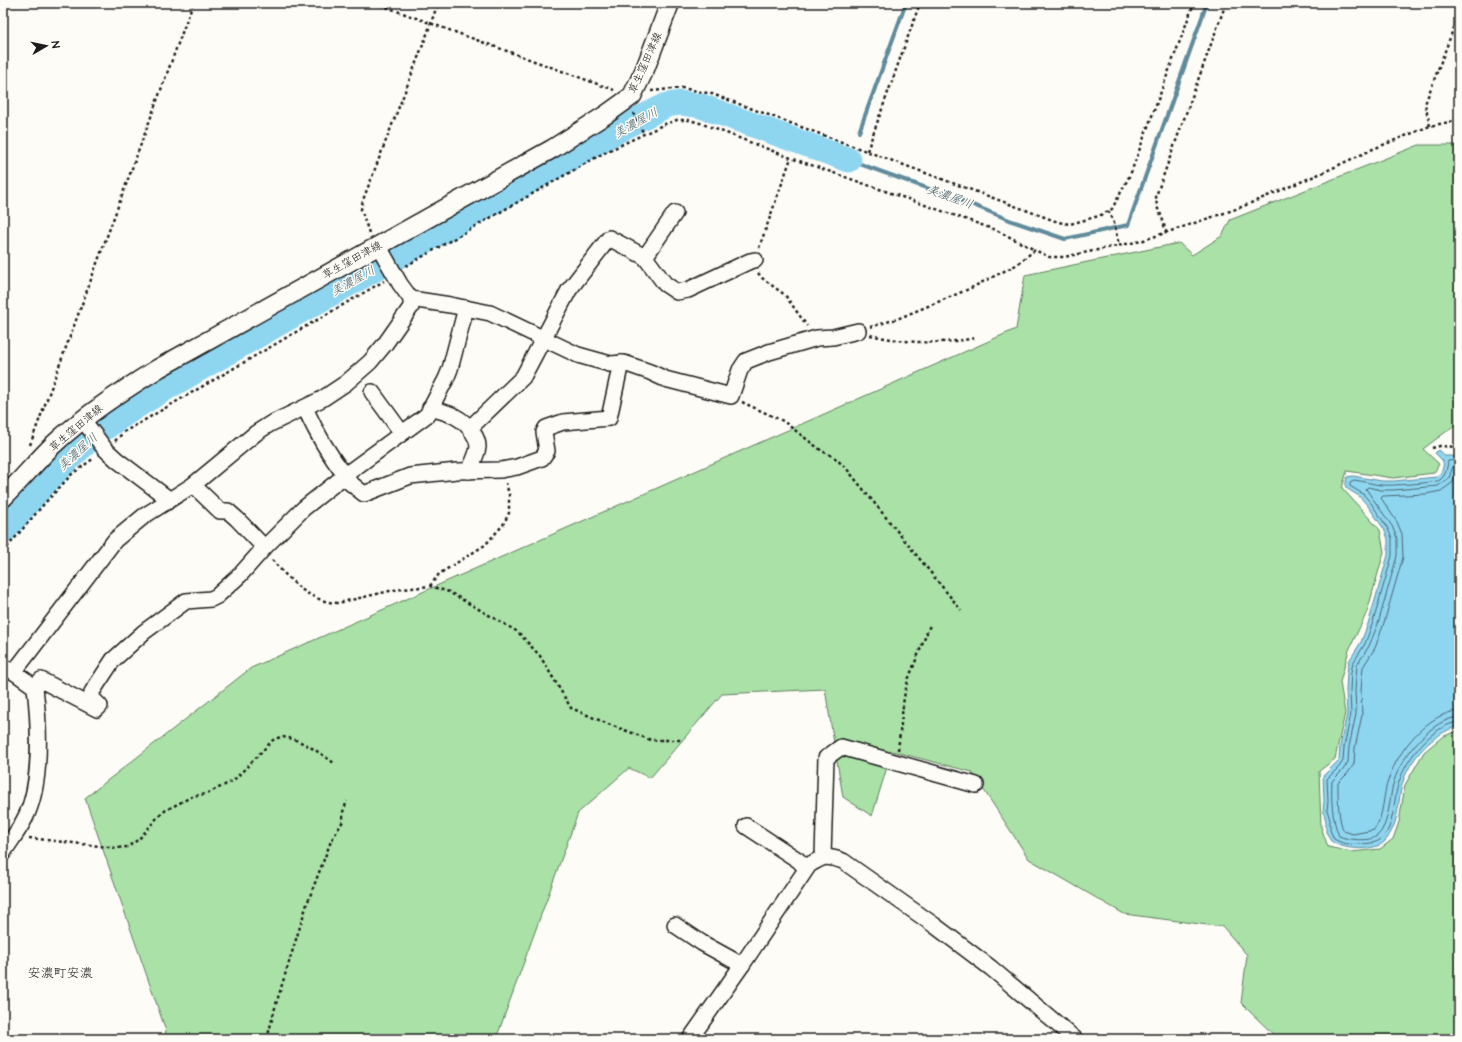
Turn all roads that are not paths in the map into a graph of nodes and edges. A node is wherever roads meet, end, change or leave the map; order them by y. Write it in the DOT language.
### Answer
graph roads {
  1 [pos="670,3"];
  2 [pos="675,213"];
  3 [pos="376,246"];
  4 [pos="645,258"];
  5 [pos="755,260"];
  6 [pos="412,299"];
  7 [pos="466,308"];
  8 [pos="858,330"];
  9 [pos="543,339"];
  10 [pos="621,363"];
  11 [pos="372,392"];
  12 [pos="304,408"];
  13 [pos="430,408"];
  14 [pos="85,424"];
  15 [pos="470,428"];
  16 [pos="402,433"];
  17 [pos="469,471"];
  18 [pos="344,476"];
  19 [pos="194,486"];
  20 [pos="3,498"];
  21 [pos="167,502"];
  22 [pos="262,550"];
  23 [pos="8,669"];
  24 [pos="35,686"];
  25 [pos="976,785"];
  26 [pos="746,826"];
  27 [pos="3,853"];
  28 [pos="823,856"];
  29 [pos="806,868"];
  30 [pos="675,925"];
  31 [pos="742,965"];
  32 [pos="690,1039"];
  33 [pos="1074,1039"];
  1 -- 3 [label="main road, 草生窪田津線"];
  2 -- 4 [label="street"];
  3 -- 6 [label="street"];
  3 -- 14 [label="main road, 草生窪田津線"];
  4 -- 5 [label="street"];
  4 -- 9 [label="street"];
  6 -- 7 [label="street"];
  6 -- 12 [label="street"];
  7 -- 9 [label="street"];
  7 -- 13 [label="street"];
  8 -- 10 [label="street"];
  9 -- 10 [label="street"];
  9 -- 15 [label="street"];
  10 -- 17 [label="street"];
  11 -- 16 [label="street"];
  12 -- 18 [label="street"];
  12 -- 19 [label="street"];
  13 -- 15 [label="street"];
  13 -- 16 [label="street"];
  14 -- 20 [label="main road, 草生窪田津線"];
  14 -- 21 [label="street"];
  15 -- 17 [label="street"];
  16 -- 18 [label="street"];
  17 -- 18 [label="street"];
  18 -- 22 [label="street"];
  19 -- 21 [label="street"];
  19 -- 22 [label="street"];
  21 -- 23 [label="street"];
  22 -- 24 [label="street"];
  23 -- 24 [label="street"];
  24 -- 27 [label="street"];
  25 -- 28 [label="street"];
  26 -- 29 [label="street"];
  28 -- 29 [label="street"];
  28 -- 33 [label="street"];
  29 -- 31 [label="street"];
  30 -- 31 [label="street"];
  31 -- 32 [label="street"];
}
